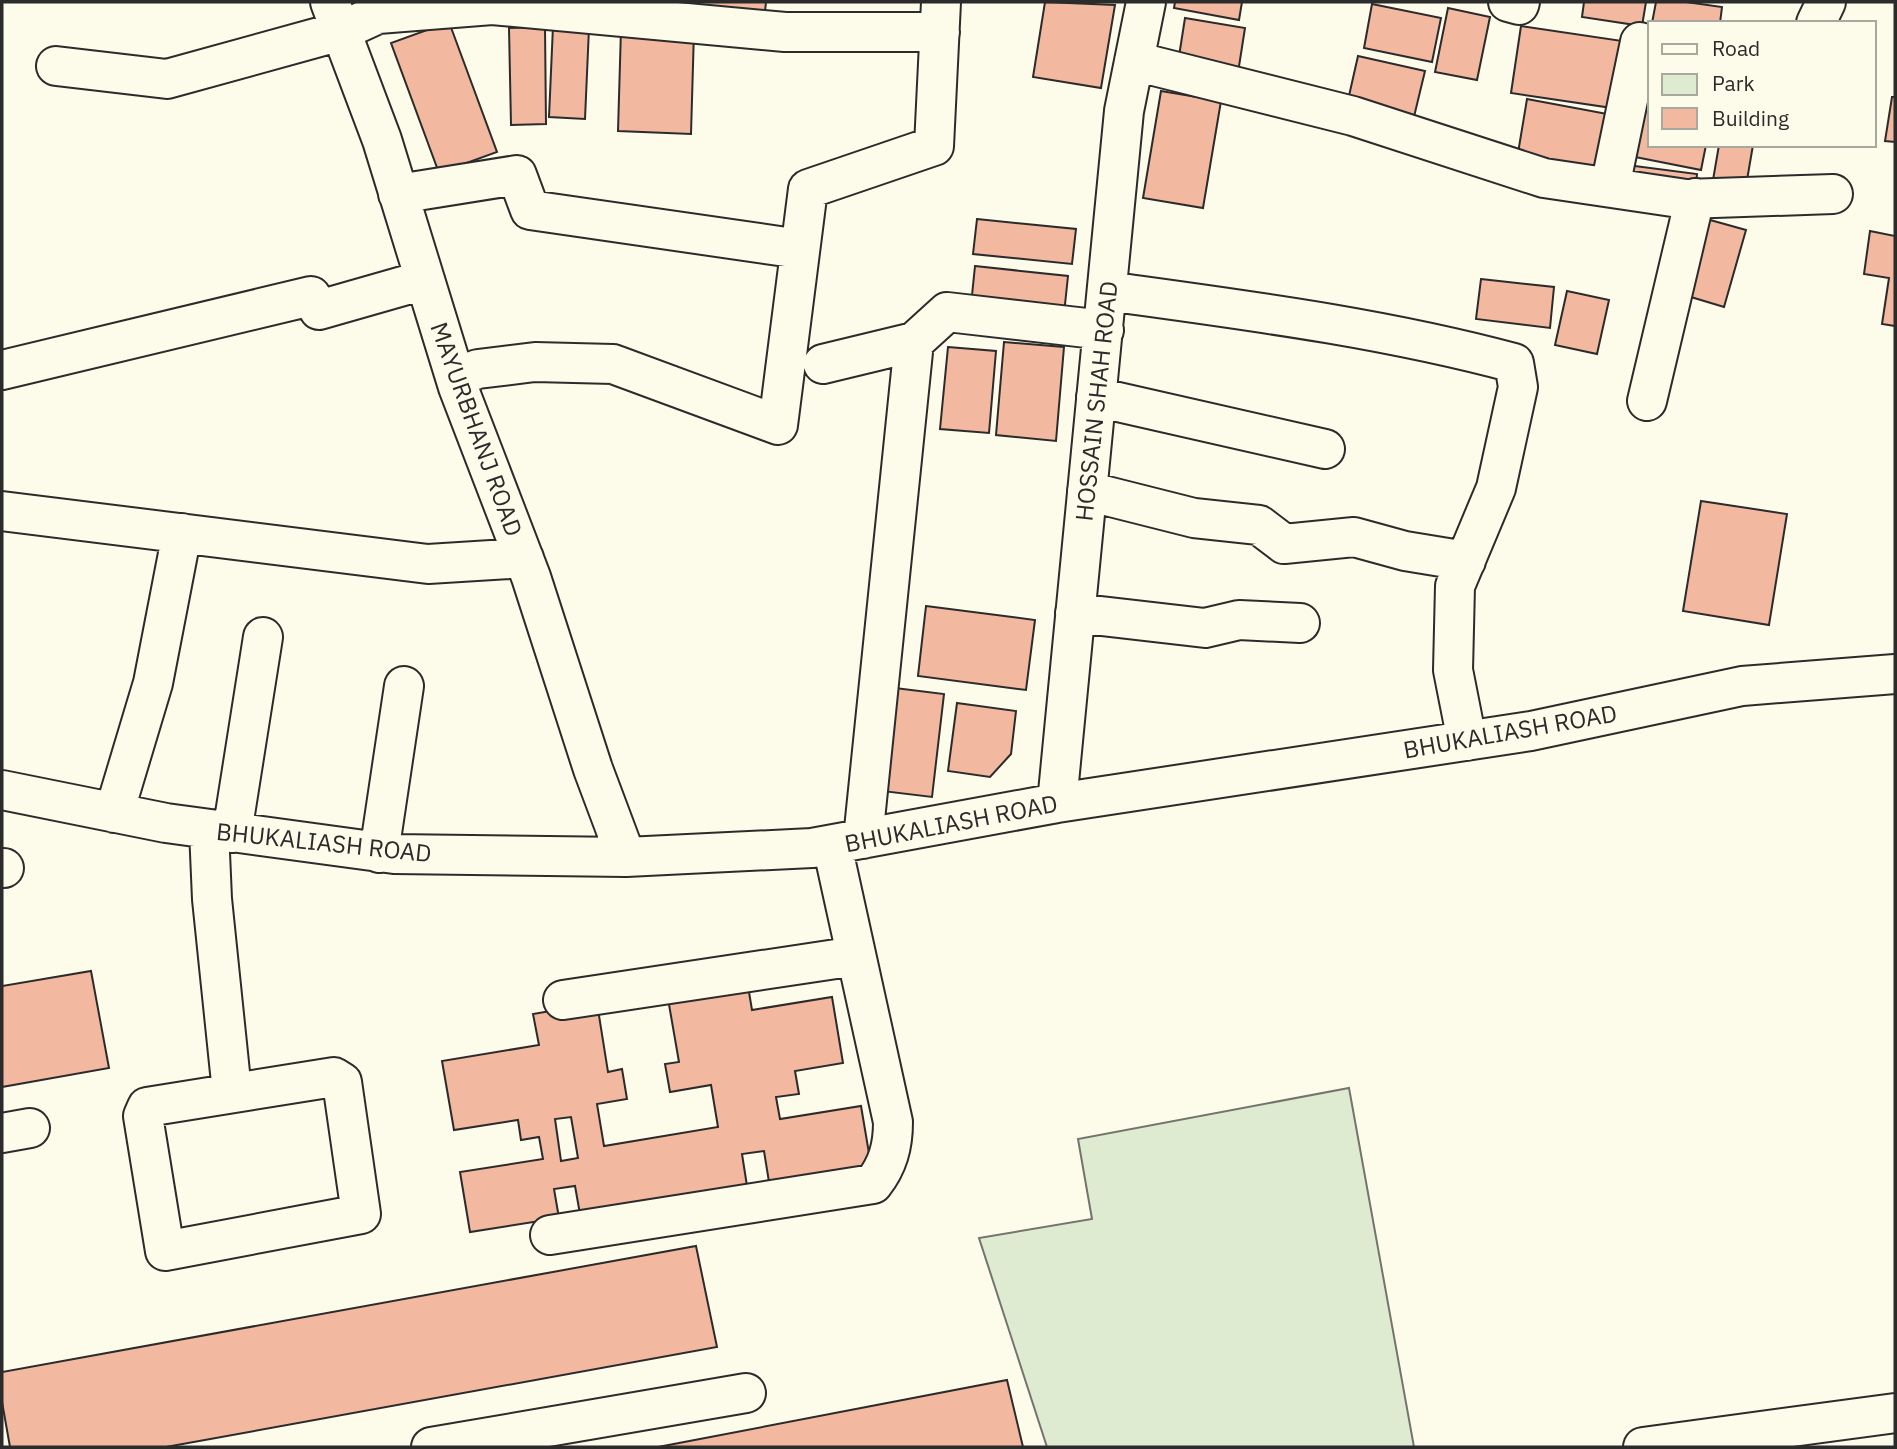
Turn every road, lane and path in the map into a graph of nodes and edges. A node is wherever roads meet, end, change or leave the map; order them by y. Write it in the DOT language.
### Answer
graph roads {
  1 [pos="1146,2"];
  2 [pos="1508,2"];
  3 [pos="1520,2"];
  4 [pos="1826,2"];
  5 [pos="335,17"];
  6 [pos="940,17"];
  7 [pos="1817,21"];
  8 [pos="1640,42"];
  9 [pos="1134,61"];
  10 [pos="56,66"];
  11 [pos="1610,187"];
  12 [pos="398,194"];
  13 [pos="1833,194"];
  14 [pos="1695,198"];
  15 [pos="800,248"];
  16 [pos="424,280"];
  17 [pos="1107,291"];
  18 [pos="1104,330"];
  19 [pos="914,342"];
  20 [pos="823,364"];
  21 [pos="2,370"];
  22 [pos="454,377"];
  23 [pos="1096,397"];
  24 [pos="1647,401"];
  25 [pos="1325,449"];
  26 [pos="1087,491"];
  27 [pos="2,511"];
  28 [pos="182,533"];
  29 [pos="524,558"];
  30 [pos="1466,561"];
  31 [pos="1075,614"];
  32 [pos="1300,623"];
  33 [pos="263,637"];
  34 [pos="1895,674"];
  35 [pos="404,686"];
  36 [pos="1467,741"];
  37 [pos="2,790"];
  38 [pos="1056,803"];
  39 [pos="114,813"];
  40 [pos="221,831"];
  41 [pos="847,842"];
  42 [pos="379,853"];
  43 [pos="626,857"];
  44 [pos="856,956"];
  45 [pos="563,1000"];
  46 [pos="232,1092"];
  47 [pos="550,1234"];
  48 [pos="746,1393"];
  49 [pos="1895,1413"];
  50 [pos="431,1447"];
  51 [pos="1643,1447"];
  1 -- 9 [label="street, HOSSAIN SHAH ROAD"];
  2 -- 3 [label="street"];
  4 -- 7 [label="street"];
  5 -- 6 [label="street"];
  5 -- 10 [label="street"];
  5 -- 12 [label="street, MAYURBHANJ ROAD"];
  6 -- 15 [label="street"];
  8 -- 11 [label="street"];
  9 -- 11 [label="street"];
  9 -- 17 [label="street, HOSSAIN SHAH ROAD"];
  11 -- 14 [label="street"];
  12 -- 15 [label="street"];
  12 -- 16 [label="street, MAYURBHANJ ROAD"];
  13 -- 14 [label="street"];
  14 -- 24 [label="street"];
  15 -- 22 [label="street"];
  16 -- 21 [label="street"];
  16 -- 22 [label="street, MAYURBHANJ ROAD"];
  17 -- 18 [label="street, HOSSAIN SHAH ROAD"];
  17 -- 30 [label="street"];
  18 -- 19 [label="street"];
  18 -- 23 [label="street, HOSSAIN SHAH ROAD"];
  19 -- 20 [label="street"];
  19 -- 41 [label="street"];
  22 -- 29 [label="street, MAYURBHANJ ROAD"];
  23 -- 25 [label="street"];
  23 -- 26 [label="street, HOSSAIN SHAH ROAD"];
  26 -- 30 [label="street"];
  26 -- 31 [label="street, HOSSAIN SHAH ROAD"];
  27 -- 28 [label="street"];
  28 -- 29 [label="street"];
  28 -- 39 [label="street"];
  29 -- 43 [label="street, MAYURBHANJ ROAD"];
  30 -- 36 [label="street"];
  31 -- 32 [label="street"];
  31 -- 38 [label="street, HOSSAIN SHAH ROAD"];
  33 -- 40 [label="street"];
  34 -- 36 [label="street, BHUKALIASH ROAD"];
  35 -- 42 [label="street"];
  36 -- 38 [label="street, BHUKALIASH ROAD"];
  37 -- 39 [label="street, BHUKALIASH ROAD"];
  38 -- 41 [label="street, BHUKALIASH ROAD"];
  39 -- 40 [label="street, BHUKALIASH ROAD"];
  40 -- 42 [label="street, BHUKALIASH ROAD"];
  40 -- 46 [label="street"];
  41 -- 43 [label="street, BHUKALIASH ROAD"];
  41 -- 44 [label="street"];
  42 -- 43 [label="street, BHUKALIASH ROAD"];
  44 -- 45 [label="street"];
  44 -- 47 [label="street"];
  46 -- 46 [label="street"];
  48 -- 50 [label="street"];
  49 -- 51 [label="street"];
}
